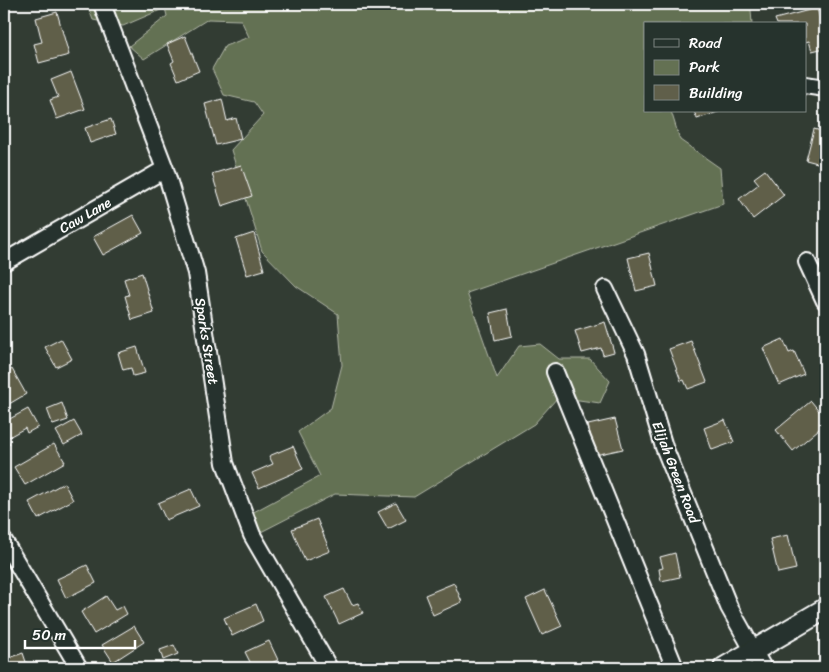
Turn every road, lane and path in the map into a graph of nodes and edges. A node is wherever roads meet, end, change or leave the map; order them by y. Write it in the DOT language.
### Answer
graph roads {
  1 [pos="102,4"];
  2 [pos="806,85"];
  3 [pos="825,88"];
  4 [pos="165,169"];
  5 [pos="4,262"];
  6 [pos="807,262"];
  7 [pos="605,289"];
  8 [pos="825,301"];
  9 [pos="555,372"];
  10 [pos="4,541"];
  11 [pos="825,609"];
  12 [pos="758,660"];
  13 [pos="79,668"];
  14 [pos="329,668"];
  15 [pos="675,668"];
  16 [pos="724,668"];
  1 -- 4 [label="street, Sparks Street"];
  2 -- 3 [label="street"];
  4 -- 5 [label="street, Caw Lane"];
  4 -- 14 [label="street, Sparks Street"];
  6 -- 8 [label="street"];
  7 -- 12 [label="street, Elijah Green Road"];
  9 -- 15 [label="street"];
  10 -- 13 [label="street"];
  11 -- 12 [label="main road"];
  12 -- 16 [label="main road"];
}
